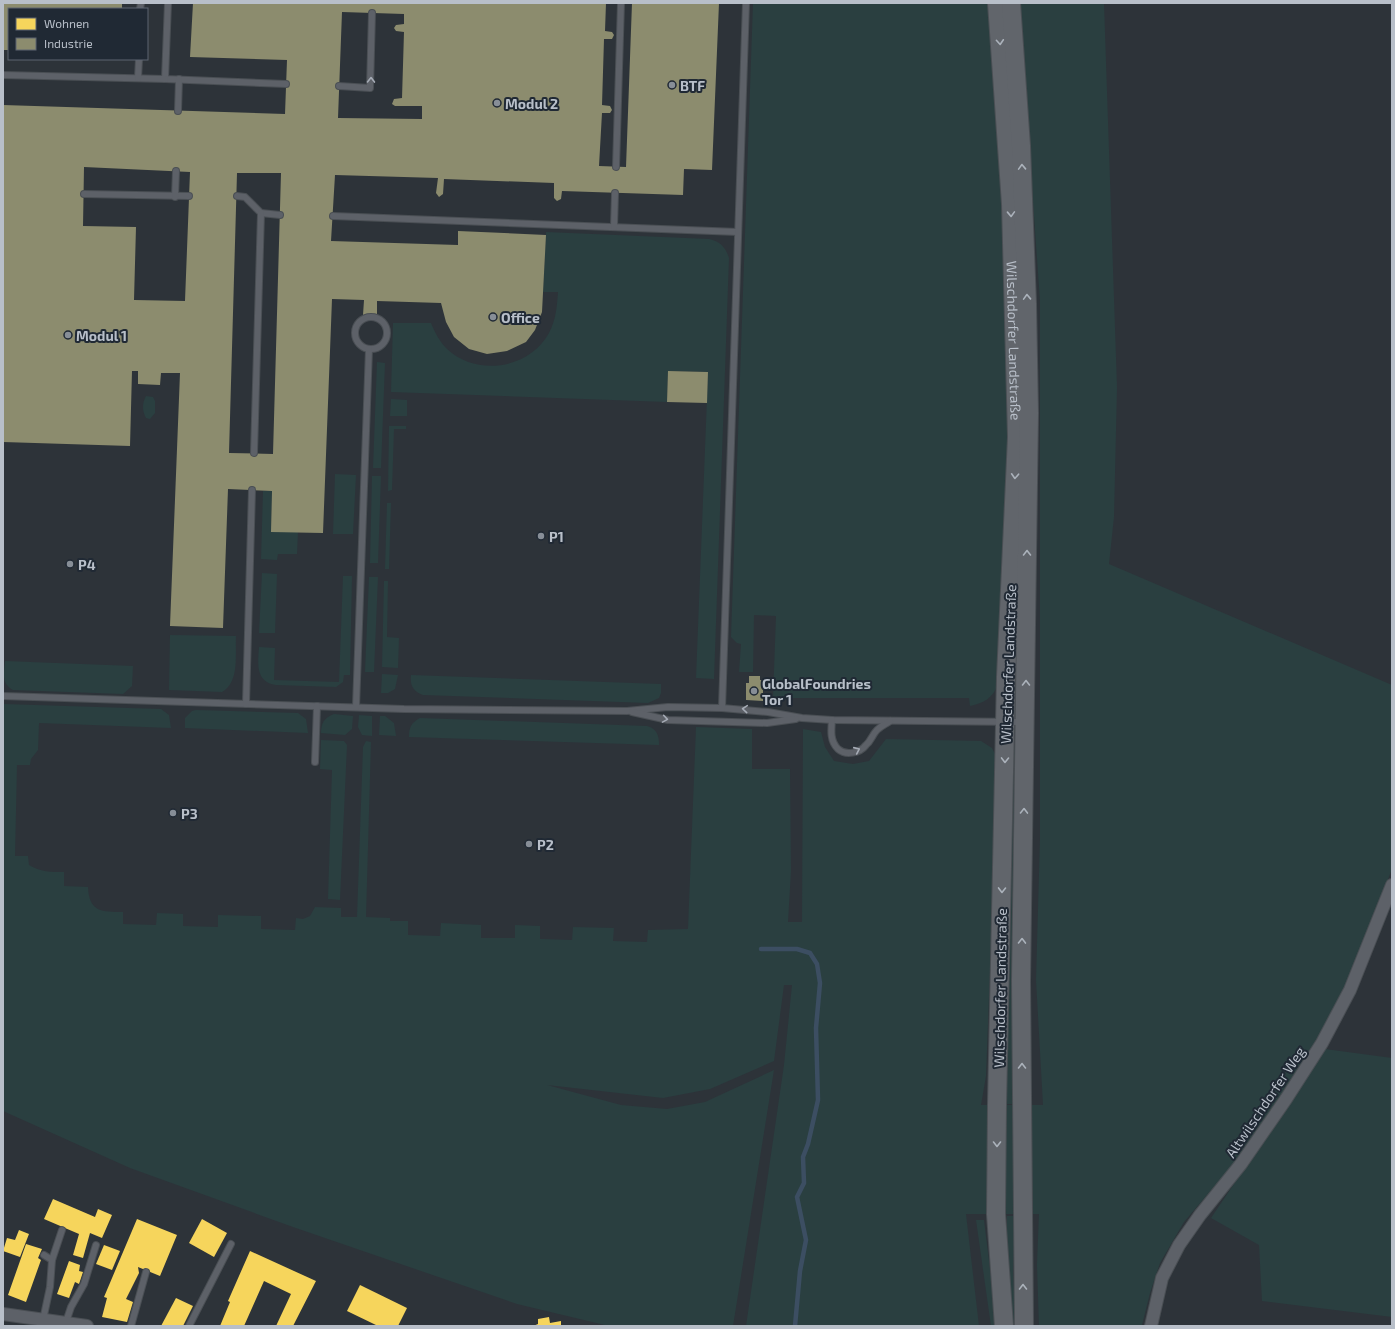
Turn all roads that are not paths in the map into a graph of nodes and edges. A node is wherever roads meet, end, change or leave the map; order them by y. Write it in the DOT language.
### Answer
graph roads {
  1 [pos="168,3"];
  2 [pos="621,3"];
  3 [pos="746,3"];
  4 [pos="997,3"];
  5 [pos="1011,3"];
  6 [pos="372,13"];
  7 [pos="139,60"];
  8 [pos="3,75"];
  9 [pos="138,78"];
  10 [pos="165,79"];
  11 [pos="179,79"];
  12 [pos="286,84"];
  13 [pos="339,86"];
  14 [pos="178,110"];
  15 [pos="616,167"];
  16 [pos="176,171"];
  17 [pos="615,192"];
  18 [pos="84,194"];
  19 [pos="189,196"];
  20 [pos="237,196"];
  21 [pos="175,197"];
  22 [pos="261,213"];
  23 [pos="280,215"];
  24 [pos="333,216"];
  25 [pos="614,227"];
  26 [pos="738,232"];
  27 [pos="369,349"];
  28 [pos="254,453"];
  29 [pos="252,490"];
  30 [pos="3,696"];
  31 [pos="246,704"];
  32 [pos="317,706"];
  33 [pos="356,707"];
  34 [pos="722,708"];
  35 [pos="627,711"];
  36 [pos="802,718"];
  37 [pos="832,720"];
  38 [pos="892,721"];
  39 [pos="1006,721"];
  40 [pos="1026,722"];
  41 [pos="315,762"];
  42 [pos="1392,885"];
  43 [pos="62,1230"];
  44 [pos="231,1244"];
  45 [pos="96,1245"];
  46 [pos="44,1255"];
  47 [pos="52,1260"];
  48 [pos="146,1272"];
  49 [pos="3,1314"];
  50 [pos="43,1320"];
  51 [pos="60,1323"];
  52 [pos="87,1326"];
  53 [pos="131,1326"];
  54 [pos="189,1326"];
  55 [pos="1004,1326"];
  56 [pos="1024,1326"];
  57 [pos="1151,1326"];
  1 -- 10 [label="lane"];
  2 -- 15 [label="lane"];
  3 -- 26 [label="lane"];
  4 -- 39 [label="main road, Wilschdorfer Landstraße, one-way"];
  40 -- 5 [label="main road, Wilschdorfer Landstraße, one-way"];
  13 -- 6 [label="lane, one-way"];
  7 -- 9 [label="lane"];
  8 -- 9 [label="lane"];
  9 -- 10 [label="lane"];
  10 -- 11 [label="lane"];
  11 -- 12 [label="lane"];
  11 -- 14 [label="lane"];
  16 -- 21 [label="lane"];
  17 -- 25 [label="lane"];
  18 -- 21 [label="lane"];
  19 -- 21 [label="lane"];
  20 -- 22 [label="lane"];
  22 -- 23 [label="lane"];
  22 -- 28 [label="lane"];
  24 -- 25 [label="lane"];
  25 -- 26 [label="lane"];
  26 -- 34 [label="lane"];
  27 -- 27 [label="lane"];
  27 -- 33 [label="lane"];
  29 -- 31 [label="lane"];
  30 -- 31 [label="lane"];
  31 -- 32 [label="lane"];
  32 -- 33 [label="lane"];
  32 -- 41 [label="lane"];
  33 -- 35 [label="lane"];
  34 -- 35 [label="lane"];
  36 -- 34 [label="lane, one-way"];
  35 -- 36 [label="lane, one-way"];
  36 -- 37 [label="lane"];
  37 -- 38 [label="lane"];
  37 -- 38 [label="lane, one-way"];
  38 -- 39 [label="lane"];
  39 -- 40 [label="lane"];
  39 -- 55 [label="main road, Wilschdorfer Landstraße, one-way"];
  56 -- 40 [label="main road, Wilschdorfer Landstraße, one-way"];
  42 -- 57 [label="street, Altwilschdorfer Weg"];
  43 -- 47 [label="lane"];
  44 -- 54 [label="lane"];
  45 -- 51 [label="lane"];
  46 -- 47 [label="lane"];
  47 -- 50 [label="lane"];
  48 -- 53 [label="lane"];
  49 -- 50 [label="street"];
  50 -- 51 [label="street"];
  51 -- 52 [label="street"];
}
